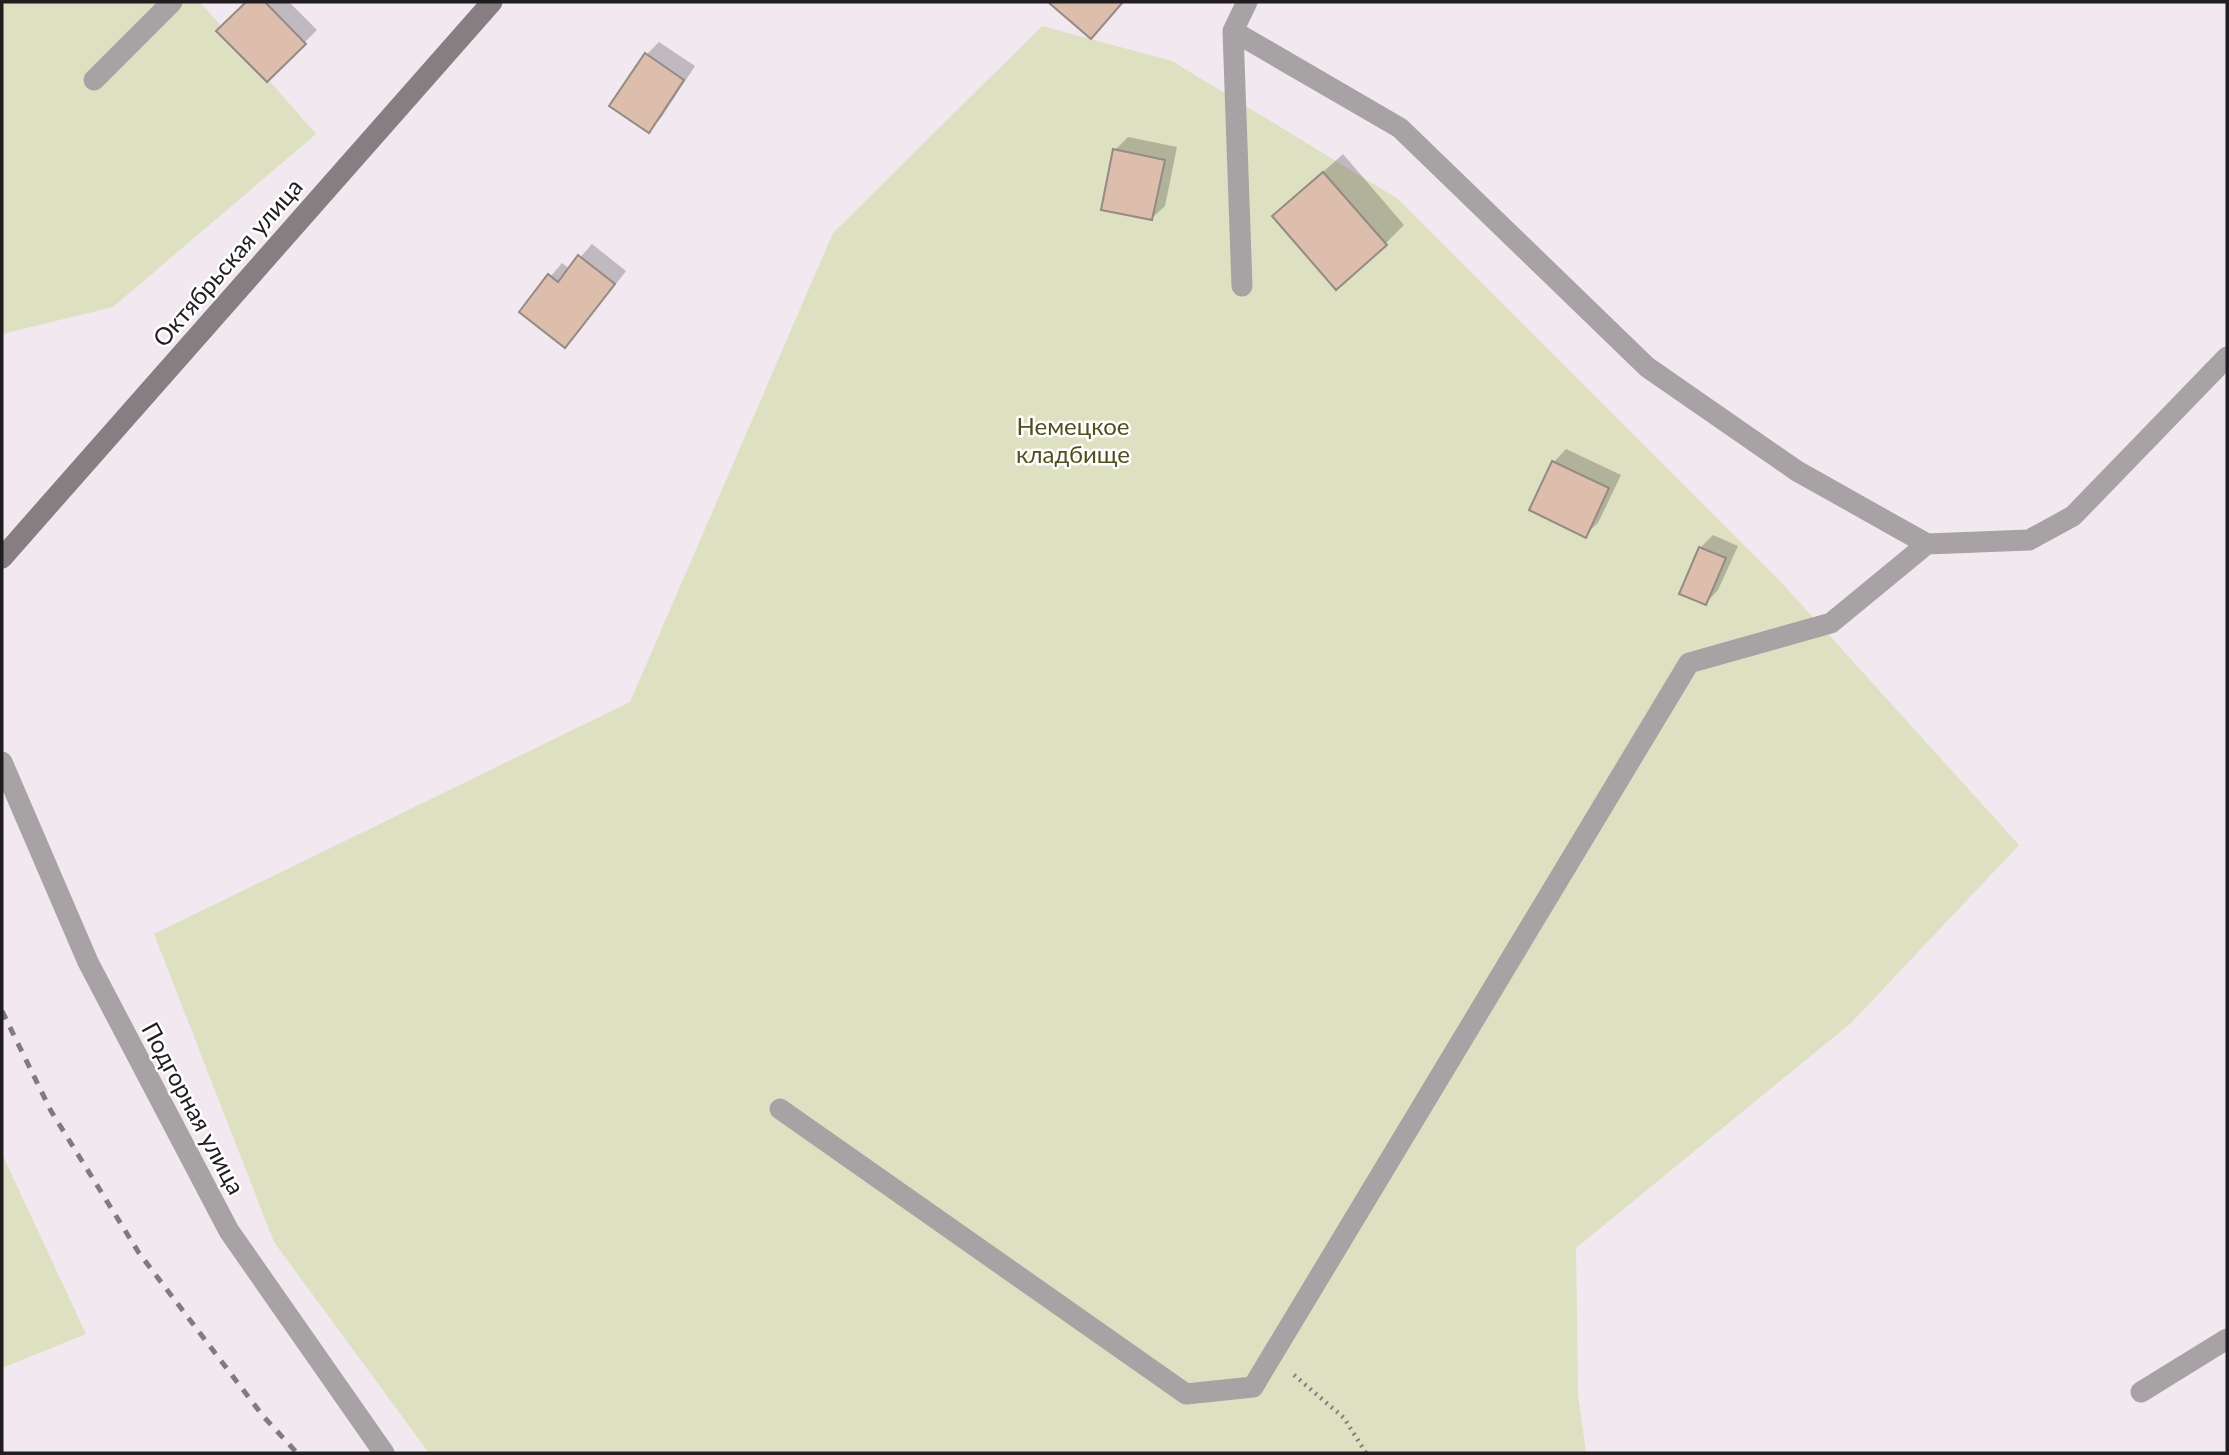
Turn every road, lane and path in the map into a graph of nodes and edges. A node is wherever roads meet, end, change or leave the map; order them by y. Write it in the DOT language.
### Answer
graph roads {
  1 [pos="172,2"];
  2 [pos="492,2"];
  3 [pos="1247,2"];
  4 [pos="1233,31"];
  5 [pos="94,80"];
  6 [pos="1242,286"];
  7 [pos="2227,357"];
  8 [pos="1927,544"];
  9 [pos="2,558"];
  10 [pos="2,762"];
  11 [pos="780,1109"];
  12 [pos="2227,1339"];
  13 [pos="1271,1356"];
  14 [pos="2141,1392"];
  15 [pos="384,1453"];
  16 [pos="1366,1453"];
  1 -- 5 [label="street"];
  2 -- 9 [label="main road, Октябрьская улица"];
  3 -- 4 [label="street"];
  4 -- 6 [label="street"];
  4 -- 8 [label="street"];
  7 -- 8 [label="street"];
  8 -- 13 [label="street"];
  10 -- 15 [label="street, Подгорная улица"];
  11 -- 13 [label="street"];
  12 -- 14 [label="street"];
  13 -- 16 [label="path"];
}
